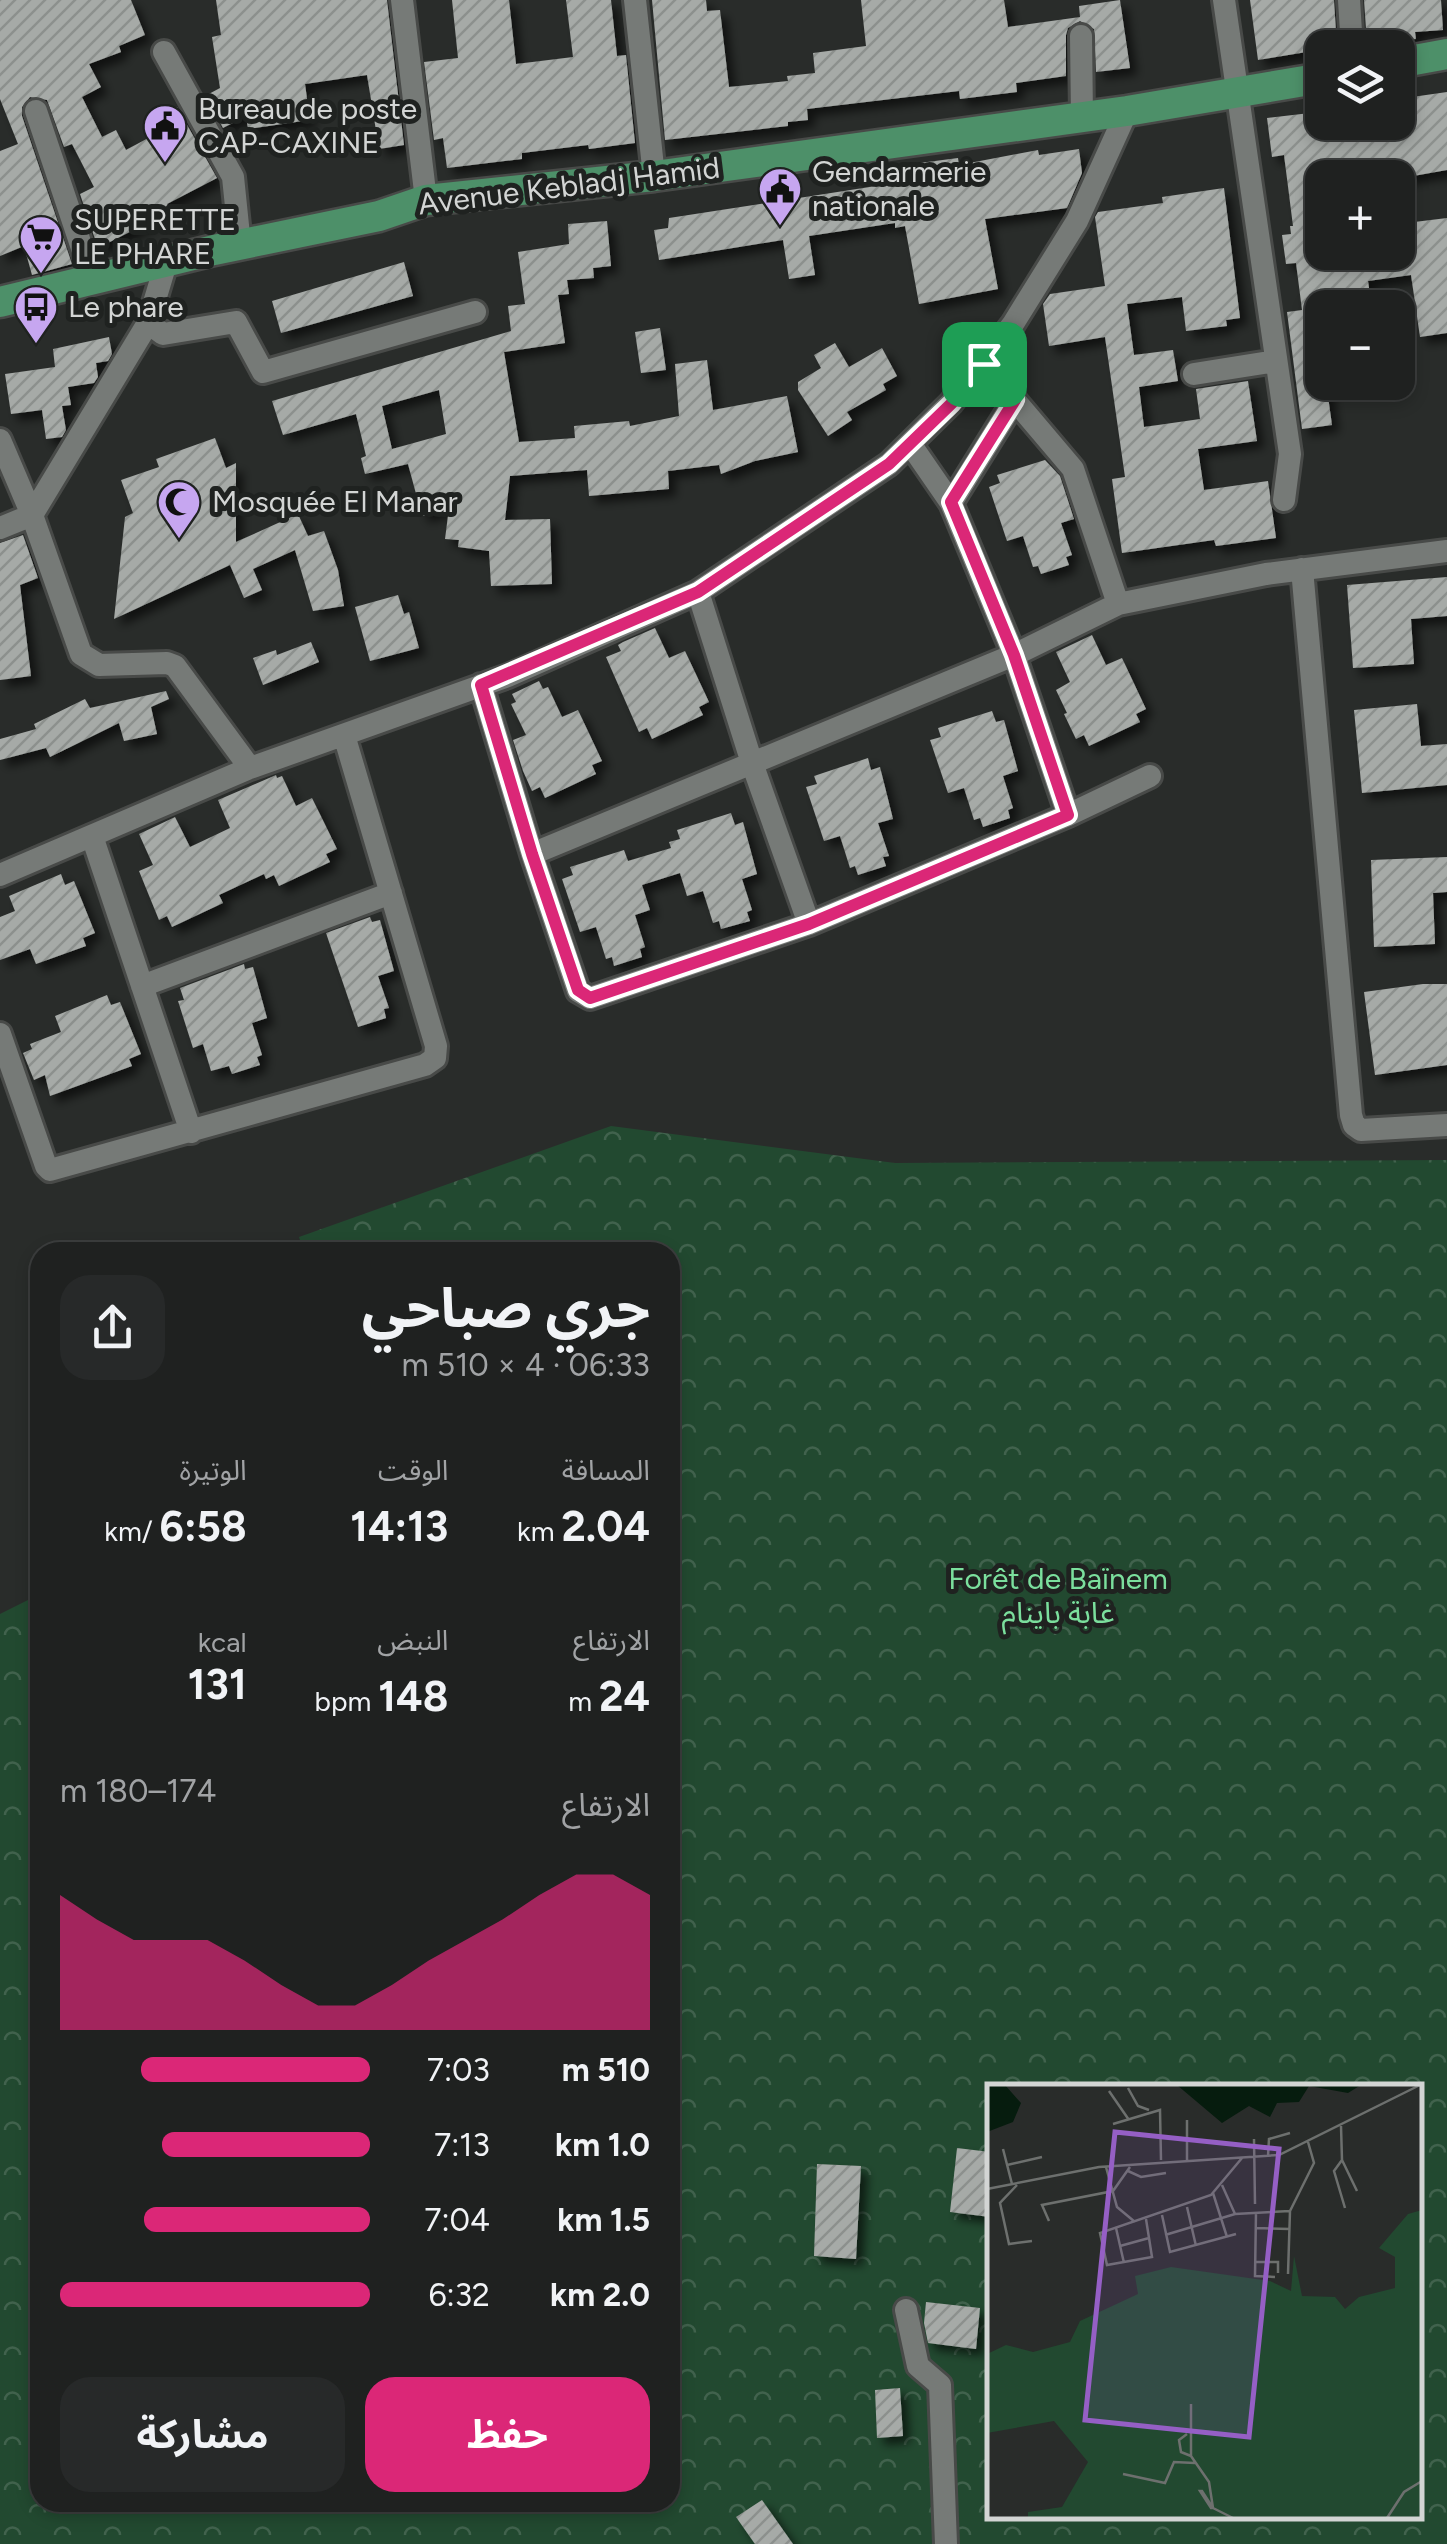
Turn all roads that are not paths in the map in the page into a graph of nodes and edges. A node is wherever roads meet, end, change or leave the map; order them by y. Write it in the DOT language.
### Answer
graph roads {
  1 [pos="402,0"];
  2 [pos="636,0"];
  3 [pos="1224,0"];
  4 [pos="1349,0"];
  5 [pos="1351,30"];
  6 [pos="1081,36"];
  7 [pos="164,52"];
  8 [pos="1447,54"];
  9 [pos="1415,60"];
  10 [pos="1305,80"];
  11 [pos="1237,90"];
  12 [pos="36,111"];
  13 [pos="1127,111"];
  14 [pos="1082,117"];
  15 [pos="654,176"];
  16 [pos="426,200"];
  17 [pos="240,245"];
  18 [pos="166,263"];
  19 [pos="93,281"];
  20 [pos="0,302"];
  21 [pos="476,312"];
  22 [pos="148,324"];
  23 [pos="1276,361"];
  24 [pos="984,364"];
  25 [pos="1194,374"];
  26 [pos="1015,400"];
  27 [pos="0,440"];
  28 [pos="911,444"];
  29 [pos="1284,500"];
  30 [pos="951,502"];
  31 [pos="32,515"];
  32 [pos="0,528"];
  33 [pos="1447,550"];
  34 [pos="1302,569"];
  35 [pos="698,592"];
  36 [pos="1118,604"];
  37 [pos="1014,655"];
  38 [pos="481,685"];
  39 [pos="344,734"];
  40 [pos="752,763"];
  41 [pos="250,768"];
  42 [pos="1150,776"];
  43 [pos="1068,815"];
  44 [pos="92,836"];
  45 [pos="532,854"];
  46 [pos="0,875"];
  47 [pos="391,893"];
  48 [pos="809,924"];
  49 [pos="142,986"];
  50 [pos="0,1034"];
  51 [pos="1447,1125"];
  52 [pos="191,1132"];
  53 [pos="906,2310"];
  54 [pos="946,2544"];
  1 -- 16 [label="street"];
  2 -- 15 [label="street"];
  3 -- 11 [label="street"];
  4 -- 5 [label="street"];
  6 -- 14 [label="street"];
  7 -- 17 [label="street"];
  8 -- 9 [label="main road"];
  10 -- 11 [label="main road, Avenue Kebladj Hamid"];
  11 -- 13 [label="main road, Avenue Kebladj Hamid"];
  11 -- 23 [label="street"];
  12 -- 19 [label="street"];
  13 -- 14 [label="main road, Avenue Kebladj Hamid"];
  13 -- 24 [label="street"];
  14 -- 15 [label="main road, Avenue Kebladj Hamid"];
  15 -- 16 [label="main road, Avenue Kebladj Hamid"];
  16 -- 17 [label="main road, Avenue Kebladj Hamid"];
  17 -- 18 [label="main road, Avenue Kebladj Hamid"];
  18 -- 19 [label="main road, Avenue Kebladj Hamid"];
  18 -- 22 [label="street"];
  19 -- 20 [label="main road, Avenue Kebladj Hamid"];
  21 -- 22 [label="street"];
  22 -- 31 [label="street"];
  23 -- 25 [label="street"];
  23 -- 29 [label="street"];
  24 -- 26 [label="street"];
  24 -- 28 [label="street"];
  26 -- 30 [label="street"];
  26 -- 36 [label="street"];
  27 -- 31 [label="street"];
  28 -- 30 [label="street"];
  28 -- 35 [label="street"];
  30 -- 37 [label="street"];
  31 -- 32 [label="street"];
  31 -- 41 [label="street"];
  33 -- 34 [label="street"];
  34 -- 36 [label="street"];
  34 -- 51 [label="street"];
  35 -- 38 [label="street"];
  35 -- 40 [label="street"];
  36 -- 37 [label="street"];
  37 -- 40 [label="street"];
  37 -- 43 [label="street"];
  38 -- 39 [label="street"];
  38 -- 45 [label="street"];
  39 -- 41 [label="street"];
  39 -- 47 [label="street"];
  40 -- 45 [label="street"];
  40 -- 48 [label="street"];
  41 -- 44 [label="street"];
  42 -- 43 [label="street"];
  43 -- 48 [label="street"];
  44 -- 46 [label="street"];
  44 -- 49 [label="street"];
  45 -- 48 [label="street"];
  47 -- 49 [label="street"];
  47 -- 52 [label="street"];
  49 -- 52 [label="street"];
  50 -- 52 [label="street"];
  53 -- 54 [label="street"];
}
